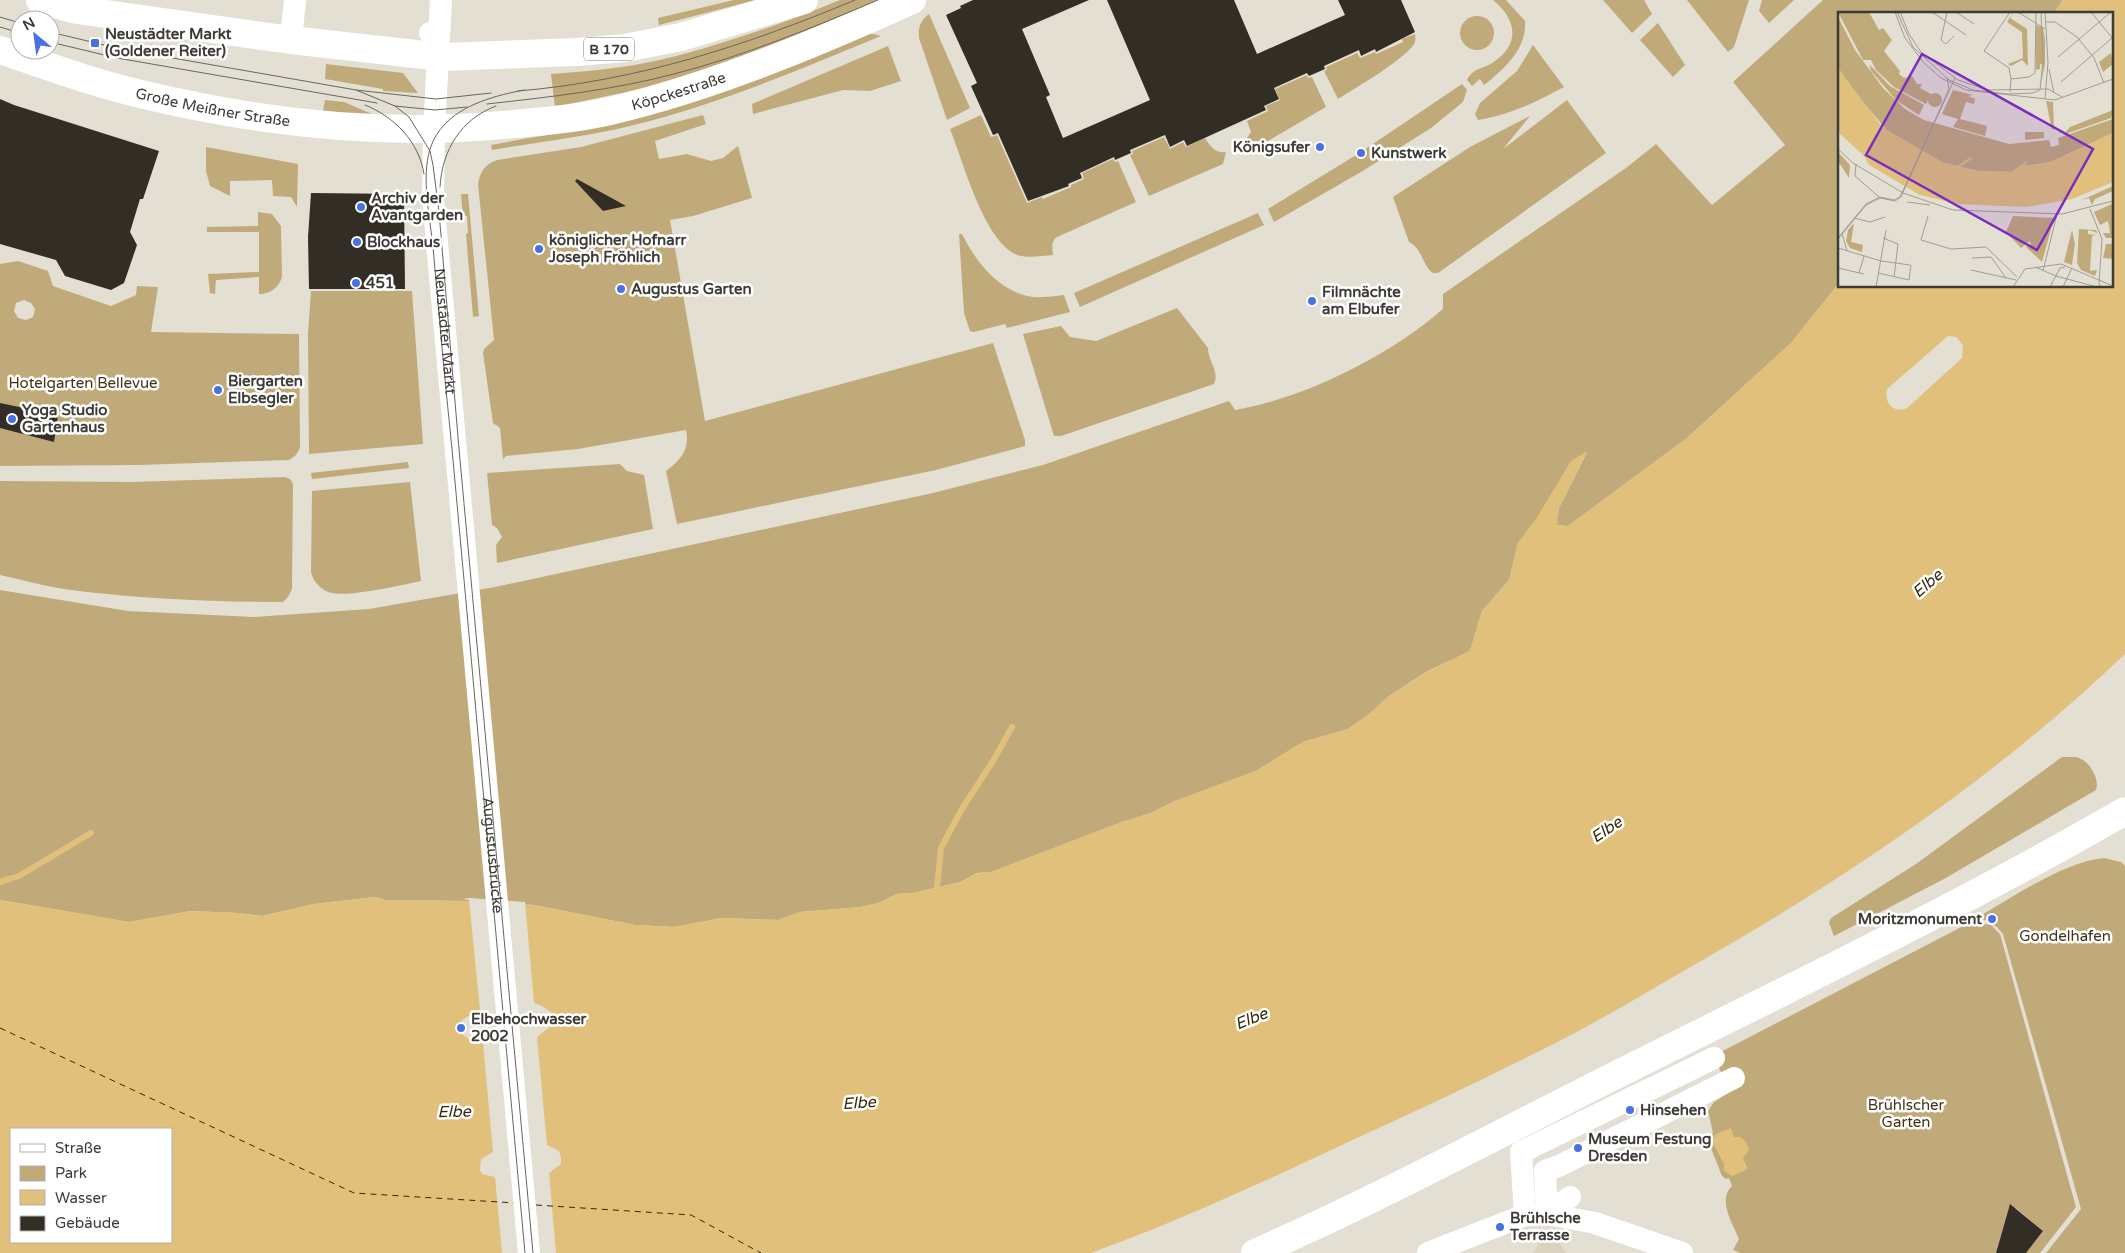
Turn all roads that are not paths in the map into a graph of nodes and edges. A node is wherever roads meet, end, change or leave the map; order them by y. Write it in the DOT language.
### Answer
graph roads {
  1 [pos="40,0"];
  2 [pos="441,0"];
  3 [pos="804,0"];
  4 [pos="912,0"];
  5 [pos="296,20"];
  6 [pos="434,45"];
  7 [pos="0,50"];
  8 [pos="434,130"];
  9 [pos="456,457"];
  10 [pos="2125,811"];
  11 [pos="1714,1058"];
  12 [pos="1734,1078"];
  13 [pos="1572,1149"];
  14 [pos="1544,1157"];
  15 [pos="1570,1197"];
  16 [pos="1547,1214"];
  17 [pos="1524,1215"];
  18 [pos="530,1253"];
  19 [pos="1255,1253"];
  20 [pos="1428,1253"];
  21 [pos="1682,1253"];
  1 -- 5 [label="main road, B 170"];
  2 -- 6 [label="street"];
  3 -- 6 [label="main road, B 170"];
  4 -- 8 [label="main road, Köpckestraße"];
  5 -- 6 [label="main road, B 170"];
  6 -- 8 [label="street, Neustädter Markt"];
  7 -- 8 [label="main road, Große Meißner Straße"];
  8 -- 9 [label="street, Neustädter Markt"];
  9 -- 18 [label="street, Augustusbrücke"];
  10 -- 19 [label="main road"];
  11 -- 14 [label="street"];
  12 -- 14 [label="street"];
  13 -- 14 [label="street"];
  14 -- 16 [label="street"];
  14 -- 17 [label="street"];
  15 -- 16 [label="street"];
  16 -- 17 [label="street"];
  16 -- 21 [label="street"];
  17 -- 20 [label="street"];
}
